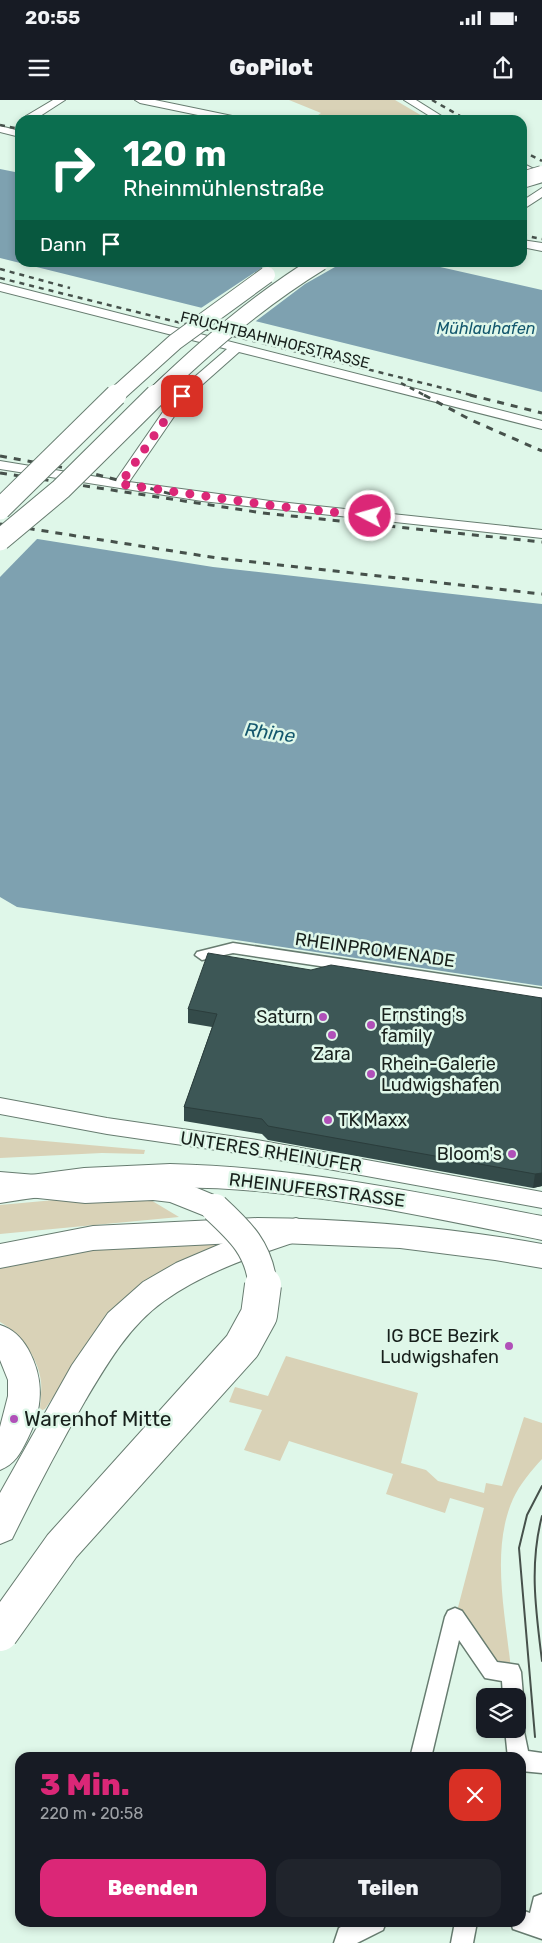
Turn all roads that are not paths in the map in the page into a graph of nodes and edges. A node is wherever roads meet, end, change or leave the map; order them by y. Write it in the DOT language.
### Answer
graph roads {
  1 [pos="60,100"];
  2 [pos="140,100"];
  3 [pos="409,100"];
  4 [pos="35,115"];
  5 [pos="213,115"];
  6 [pos="434,115"];
  7 [pos="0,130"];
  8 [pos="15,133"];
  9 [pos="527,162"];
  10 [pos="542,175"];
  11 [pos="527,179"];
  12 [pos="539,193"];
  13 [pos="527,203"];
  14 [pos="527,244"];
  15 [pos="542,248"];
  16 [pos="280,267"];
  17 [pos="312,267"];
  18 [pos="0,287"];
  19 [pos="237,347"];
  20 [pos="542,425"];
  21 [pos="0,465"];
  22 [pos="120,484"];
  23 [pos="0,509"];
  24 [pos="542,534"];
  25 [pos="0,540"];
  26 [pos="202,955"];
  27 [pos="542,994"];
  28 [pos="0,1106"];
  29 [pos="9,1187"];
  30 [pos="542,1200"];
  31 [pos="528,1225"];
  32 [pos="296,1230"];
  33 [pos="0,1256"];
  34 [pos="542,1256"];
  35 [pos="7,1345"];
  36 [pos="0,1455"];
  37 [pos="0,1528"];
  38 [pos="0,1633"];
  39 [pos="512,1688"];
  40 [pos="517,1738"];
  41 [pos="421,1752"];
  42 [pos="518,1752"];
  43 [pos="526,1761"];
  44 [pos="542,1762"];
  45 [pos="365,1927"];
  46 [pos="465,1927"];
  47 [pos="345,1943"];
  48 [pos="462,1943"];
  1 -- 4 [label="street"];
  2 -- 5 [label="street"];
  3 -- 6 [label="street"];
  7 -- 8 [label="street"];
  9 -- 10 [label="street"];
  10 -- 11 [label="main road, bridge"];
  12 -- 13 [label="street"];
  14 -- 15 [label="street"];
  16 -- 23 [label="main road, bridge"];
  17 -- 25 [label="main road, bridge"];
  18 -- 19 [label="street, FRUCHTBAHNHOFSTRASSE"];
  19 -- 20 [label="street, FRUCHTBAHNHOFSTRASSE"];
  19 -- 22 [label="street"];
  21 -- 22 [label="street"];
  22 -- 24 [label="street"];
  26 -- 27 [label="street, RHEINPROMENADE"];
  28 -- 30 [label="street, UNTERES RHEINUFER"];
  29 -- 31 [label="main road, RHEINUFERSTRASSE"];
  29 -- 38 [label="main road, bridge"];
  32 -- 33 [label="main road, RHEINUFERSTRASSE"];
  32 -- 34 [label="main road, RHEINUFERSTRASSE"];
  32 -- 37 [label="main road"];
  35 -- 36 [label="main road"];
  39 -- 41 [label="street"];
  40 -- 42 [label="street"];
  43 -- 44 [label="street"];
  45 -- 47 [label="street"];
  46 -- 48 [label="street"];
}
